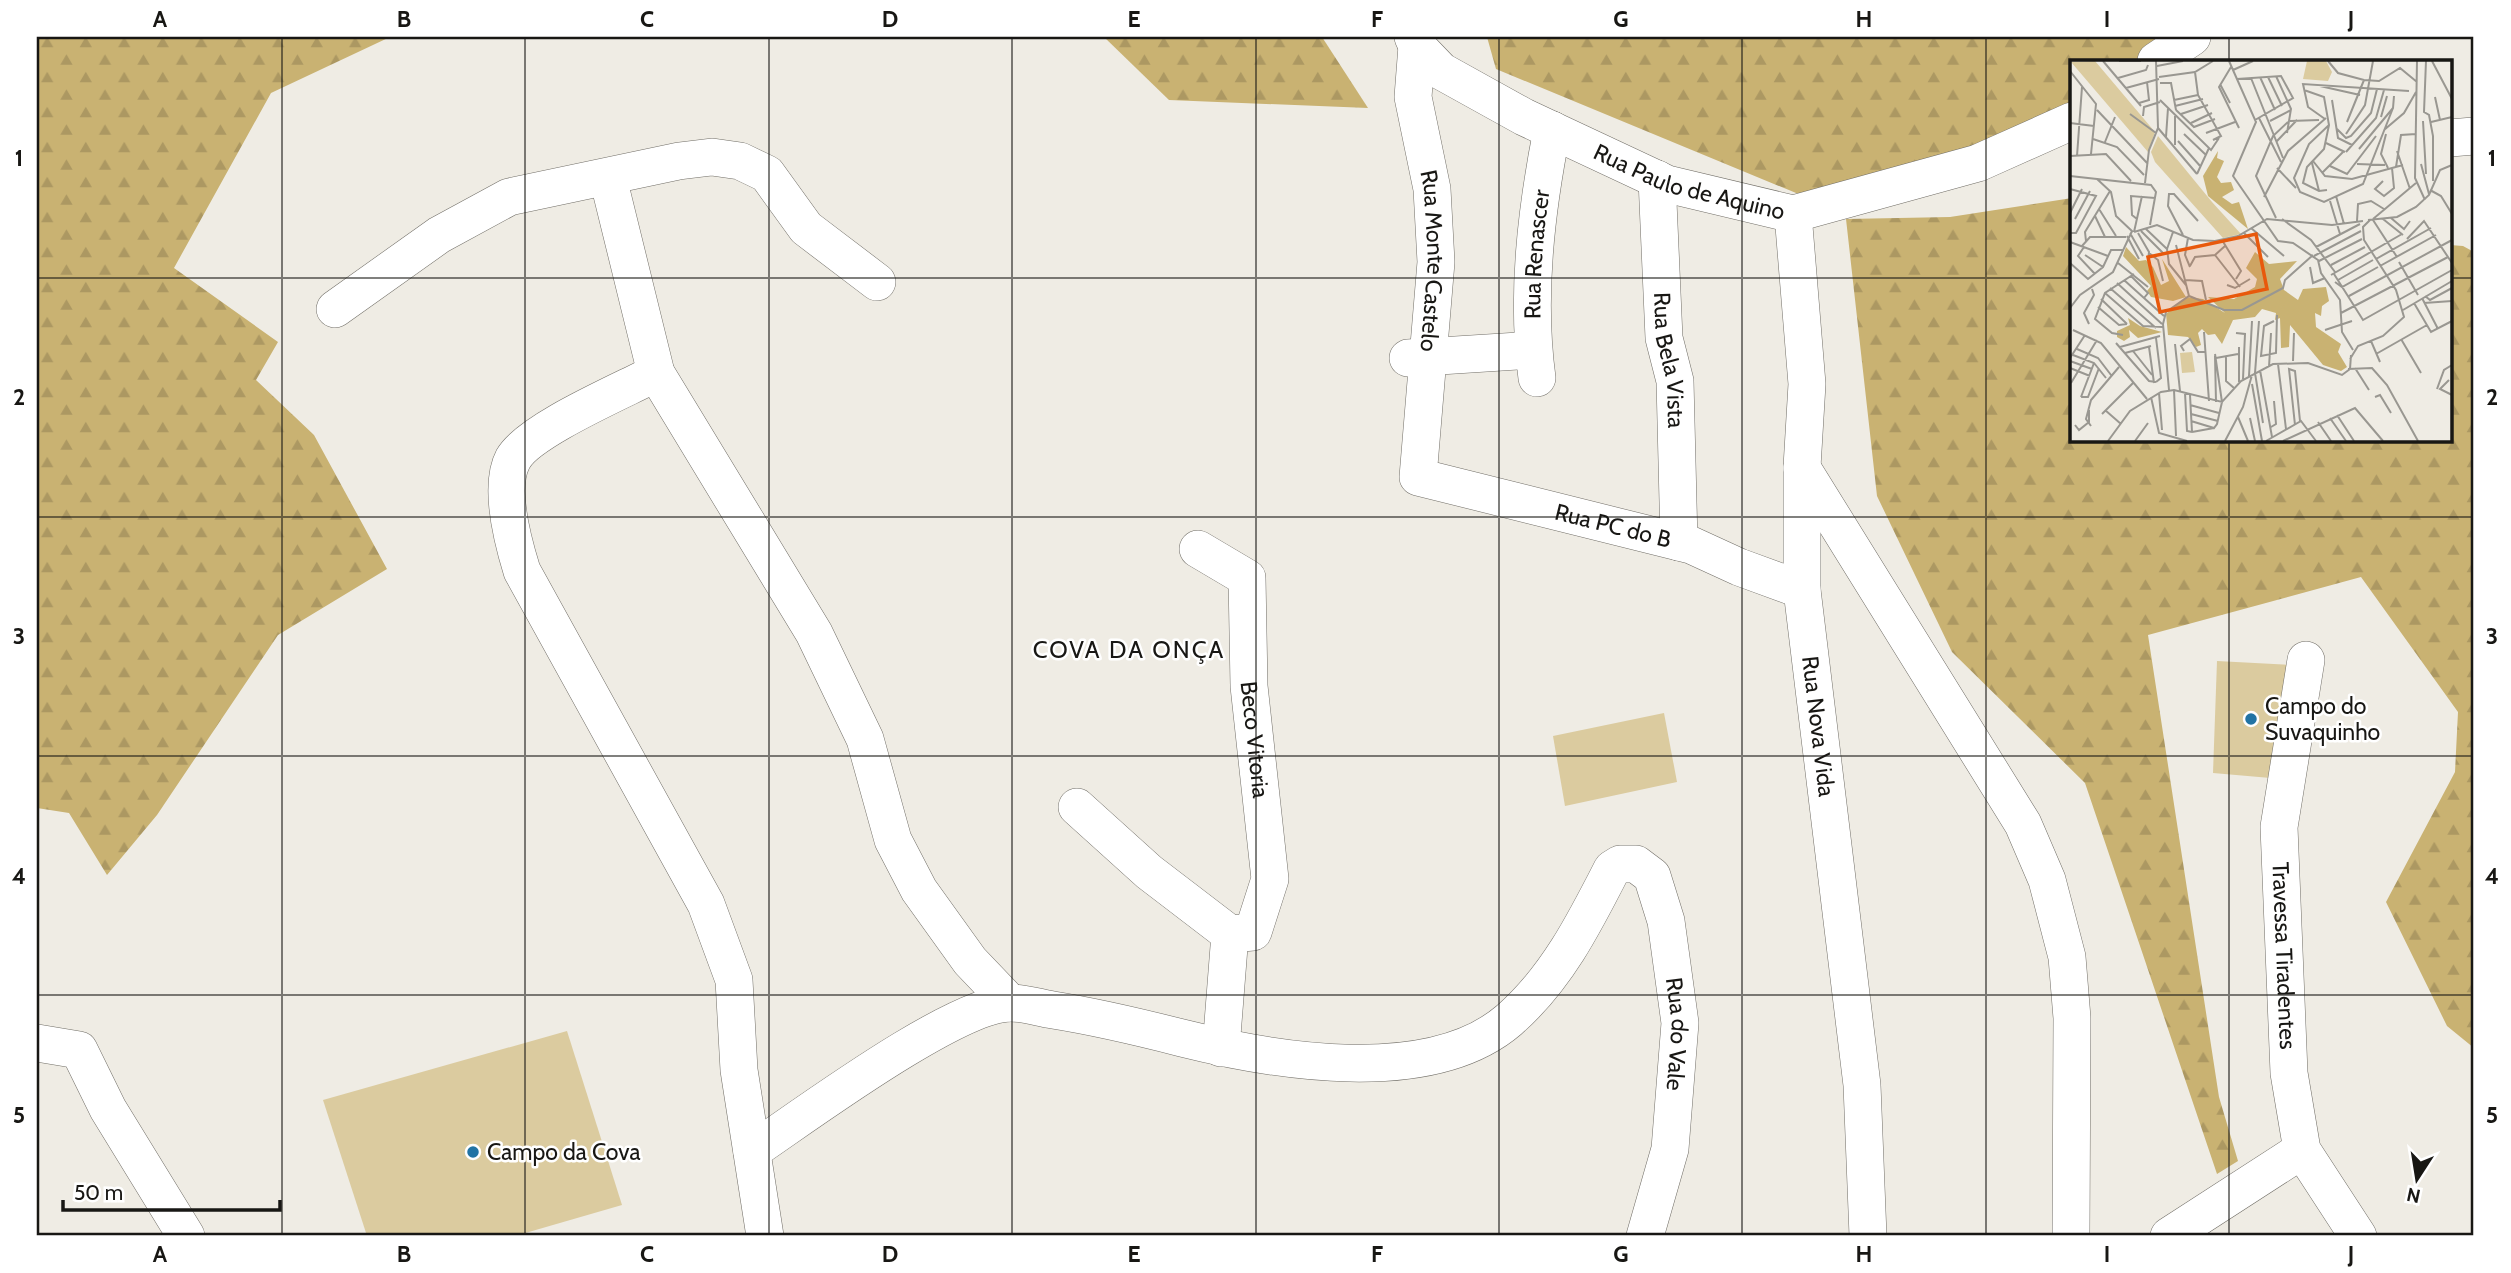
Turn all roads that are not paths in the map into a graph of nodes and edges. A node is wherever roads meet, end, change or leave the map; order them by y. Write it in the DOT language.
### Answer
graph roads {
  1 [pos="2192,37"];
  2 [pos="1415,41"];
  3 [pos="2158,60"];
  4 [pos="2070,122"];
  5 [pos="1552,130"];
  6 [pos="2474,136"];
  7 [pos="2452,138"];
  8 [pos="608,178"];
  9 [pos="1657,178"];
  10 [pos="1793,214"];
  11 [pos="877,282"];
  12 [pos="335,309"];
  13 [pos="1419,358"];
  14 [pos="656,373"];
  15 [pos="1802,467"];
  16 [pos="1418,477"];
  17 [pos="1679,542"];
  18 [pos="1198,549"];
  19 [pos="1802,590"];
  20 [pos="2306,660"];
  21 [pos="1077,807"];
  22 [pos="1230,934"];
  23 [pos="1010,1003"];
  24 [pos="37,1043"];
  25 [pos="1221,1048"];
  26 [pos="2302,1150"];
  27 [pos="752,1151"];
  28 [pos="186,1236"];
  29 [pos="765,1236"];
  30 [pos="1645,1236"];
  31 [pos="1868,1236"];
  32 [pos="2071,1236"];
  33 [pos="2169,1236"];
  34 [pos="2358,1236"];
  1 -- 3 [label="street"];
  2 -- 5 [label="street, Rua Paulo de Aquino"];
  2 -- 13 [label="street, Rua Monte Castelo"];
  4 -- 10 [label="street, Rua Paulo de Aquino"];
  5 -- 9 [label="street, Rua Paulo de Aquino"];
  5 -- 13 [label="street, Rua Renascer"];
  6 -- 7 [label="street"];
  8 -- 11 [label="street"];
  8 -- 12 [label="street"];
  8 -- 14 [label="street"];
  9 -- 10 [label="street, Rua Paulo de Aquino"];
  9 -- 17 [label="street, Rua Bela Vista"];
  10 -- 15 [label="street, Rua Nova Vida"];
  13 -- 16 [label="street, Rua Monte Castelo"];
  14 -- 23 [label="street"];
  14 -- 27 [label="street"];
  15 -- 19 [label="street, Rua Nova Vida"];
  15 -- 32 [label="street"];
  16 -- 17 [label="street, Rua PC do B"];
  17 -- 19 [label="street, Rua PC do B"];
  18 -- 22 [label="street, Beco Vitoria"];
  19 -- 31 [label="street, Rua Nova Vida"];
  20 -- 26 [label="street, Travessa Tiradentes"];
  21 -- 22 [label="street"];
  22 -- 25 [label="street"];
  23 -- 25 [label="street"];
  23 -- 27 [label="street"];
  24 -- 28 [label="street"];
  25 -- 30 [label="street, Rua do Vale"];
  26 -- 33 [label="street"];
  26 -- 34 [label="street, Travessa Tiradentes"];
  27 -- 29 [label="street"];
}
